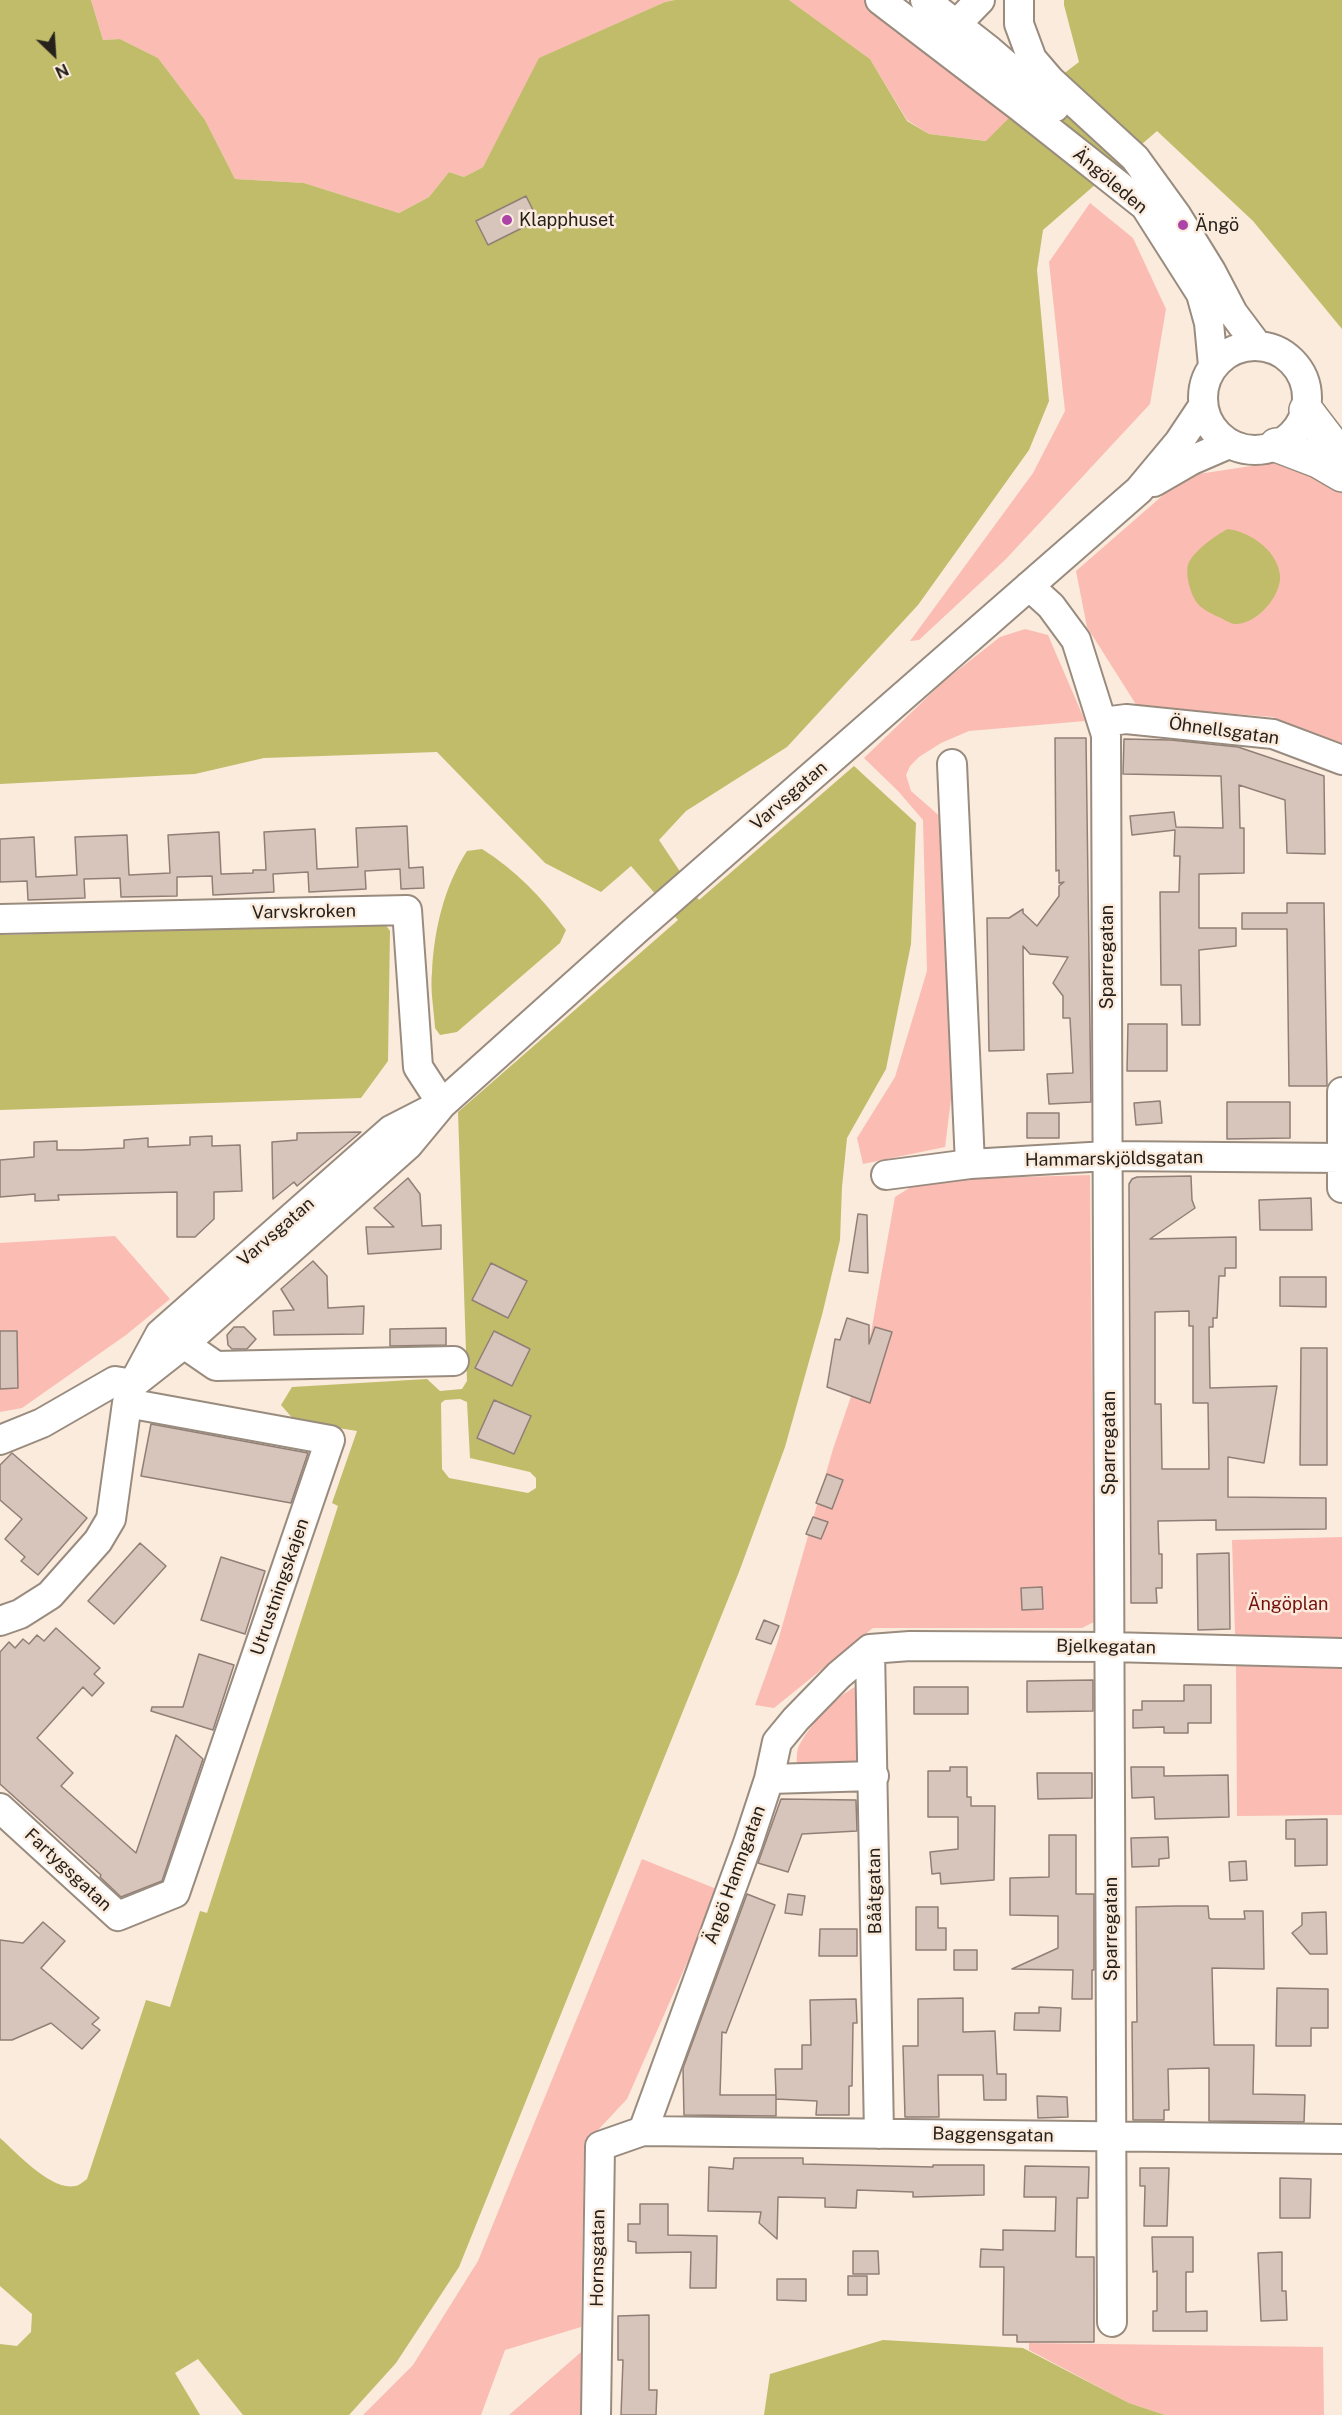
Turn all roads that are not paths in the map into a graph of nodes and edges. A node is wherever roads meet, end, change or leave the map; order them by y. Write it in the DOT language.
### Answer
graph roads {
  1 [pos="880,0"];
  2 [pos="925,0"];
  3 [pos="980,0"];
  4 [pos="1019,0"];
  5 [pos="947,34"];
  6 [pos="1035,92"];
  7 [pos="1124,168"];
  8 [pos="1257,345"];
  9 [pos="1213,366"];
  10 [pos="1203,406"];
  11 [pos="1306,410"];
  12 [pos="1229,444"];
  13 [pos="1276,446"];
  14 [pos="1342,452"];
  15 [pos="1342,475"];
  16 [pos="1139,490"];
  17 [pos="1029,586"];
  18 [pos="1103,722"];
  19 [pos="1342,760"];
  20 [pos="952,764"];
  21 [pos="0,919"];
  22 [pos="1342,1092"];
  23 [pos="442,1104"];
  24 [pos="1107,1156"];
  25 [pos="1341,1158"];
  26 [pos="970,1164"];
  27 [pos="886,1175"];
  28 [pos="1342,1188"];
  29 [pos="184,1344"];
  30 [pos="454,1361"];
  31 [pos="130,1394"];
  32 [pos="0,1440"];
  33 [pos="0,1621"];
  34 [pos="1110,1647"];
  35 [pos="870,1649"];
  36 [pos="1342,1653"];
  37 [pos="873,1776"];
  38 [pos="769,1779"];
  39 [pos="0,1808"];
  40 [pos="141,1908"];
  41 [pos="643,2131"];
  42 [pos="879,2134"];
  43 [pos="1112,2137"];
  44 [pos="1342,2139"];
  45 [pos="1112,2322"];
  46 [pos="596,2415"];
  1 -- 5 [label="street"];
  2 -- 5 [label="street"];
  3 -- 5 [label="street"];
  4 -- 6 [label="street, Ängöleden"];
  5 -- 6 [label="street, Ängöleden"];
  6 -- 7 [label="street, Ängöleden"];
  6 -- 7 [label="street, Ängöleden"];
  7 -- 8 [label="street, Ängöleden"];
  7 -- 9 [label="street, Ängöleden"];
  8 -- 9 [label="street"];
  8 -- 11 [label="street"];
  9 -- 10 [label="street, Ängöleden"];
  10 -- 12 [label="street"];
  10 -- 16 [label="street, Varvsgatan"];
  11 -- 13 [label="street"];
  11 -- 14 [label="main road"];
  12 -- 13 [label="street"];
  12 -- 16 [label="street, Varvsgatan"];
  13 -- 15 [label="main road"];
  16 -- 17 [label="street, Varvsgatan"];
  17 -- 18 [label="street, Sparregatan"];
  17 -- 23 [label="street, Varvsgatan"];
  18 -- 19 [label="street, Öhnellsgatan"];
  18 -- 24 [label="street, Sparregatan"];
  20 -- 26 [label="street"];
  21 -- 23 [label="street, Varvskroken"];
  22 -- 25 [label="street"];
  23 -- 29 [label="street, Varvsgatan"];
  23 -- 31 [label="street, Varvsgatan"];
  24 -- 25 [label="street, Hammarskjöldsgatan"];
  24 -- 26 [label="street, Hammarskjöldsgatan"];
  24 -- 34 [label="street, Sparregatan"];
  25 -- 28 [label="street"];
  26 -- 27 [label="street, Hammarskjöldsgatan"];
  29 -- 30 [label="street"];
  29 -- 31 [label="street, Varvsgatan"];
  31 -- 32 [label="street"];
  31 -- 33 [label="street, Varvsgatan"];
  31 -- 40 [label="street, Utrustningskajen"];
  34 -- 35 [label="street, Bjelkegatan"];
  34 -- 36 [label="street, Bjelkegatan"];
  34 -- 43 [label="street, Sparregatan"];
  35 -- 37 [label="street, Bååtgatan"];
  35 -- 38 [label="street, Ängö Hamngatan"];
  37 -- 38 [label="street"];
  37 -- 42 [label="street, Bååtgatan"];
  38 -- 41 [label="street, Ängö Hamngatan"];
  39 -- 40 [label="street, Fartygsgatan"];
  41 -- 42 [label="street, Baggensgatan"];
  41 -- 46 [label="street, Hornsgatan"];
  42 -- 43 [label="street, Baggensgatan"];
  43 -- 44 [label="street, Baggensgatan"];
  43 -- 45 [label="street, Sparregatan"];
}
